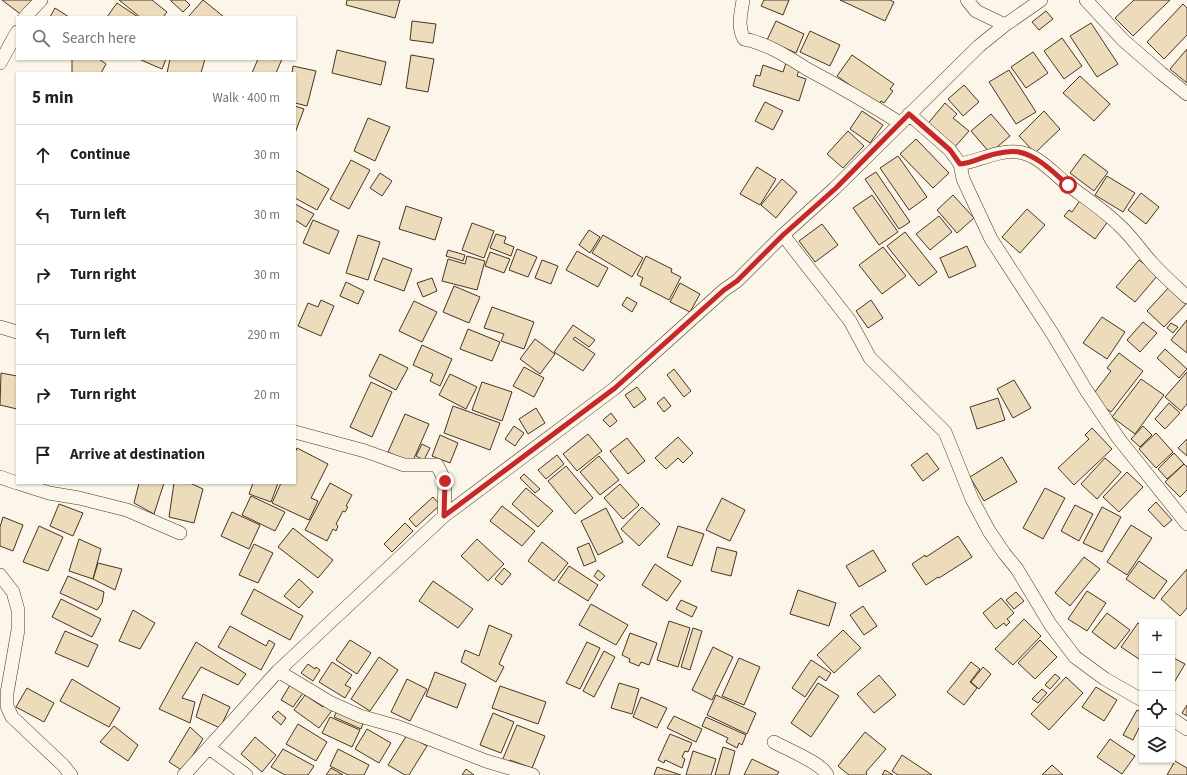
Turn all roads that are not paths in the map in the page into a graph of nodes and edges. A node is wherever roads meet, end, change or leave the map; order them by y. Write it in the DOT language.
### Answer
graph roads {
  1 [pos="41,0"];
  2 [pos="742,0"];
  3 [pos="967,0"];
  4 [pos="1041,0"];
  5 [pos="1086,0"];
  6 [pos="26,16"];
  7 [pos="1005,25"];
  8 [pos="16,34"];
  9 [pos="0,63"];
  10 [pos="1187,94"];
  11 [pos="905,119"];
  12 [pos="960,164"];
  13 [pos="783,235"];
  14 [pos="1187,297"];
  15 [pos="0,327"];
  16 [pos="16,332"];
  17 [pos="296,432"];
  18 [pos="0,477"];
  19 [pos="16,483"];
  20 [pos="20,484"];
  21 [pos="444,516"];
  22 [pos="1187,524"];
  23 [pos="180,533"];
  24 [pos="0,576"];
  25 [pos="278,671"];
  26 [pos="1139,698"];
  27 [pos="1175,721"];
  28 [pos="1187,729"];
  29 [pos="774,742"];
  30 [pos="209,748"];
  31 [pos="71,775"];
  32 [pos="184,775"];
  33 [pos="246,775"];
  34 [pos="533,775"];
  35 [pos="827,775"];
  1 -- 6 [label="street"];
  2 -- 11 [label="street"];
  3 -- 7 [label="street"];
  4 -- 7 [label="street"];
  5 -- 10 [label="street"];
  7 -- 11 [label="street"];
  8 -- 9 [label="street"];
  11 -- 12 [label="street"];
  11 -- 13 [label="street"];
  12 -- 14 [label="street"];
  12 -- 22 [label="street"];
  13 -- 21 [label="street"];
  13 -- 26 [label="street"];
  15 -- 16 [label="street"];
  17 -- 21 [label="street"];
  18 -- 19 [label="street"];
  20 -- 23 [label="street"];
  21 -- 25 [label="street"];
  24 -- 31 [label="street"];
  25 -- 30 [label="street"];
  25 -- 34 [label="street"];
  27 -- 28 [label="street"];
  29 -- 35 [label="street"];
  30 -- 32 [label="street"];
  30 -- 33 [label="street"];
}
